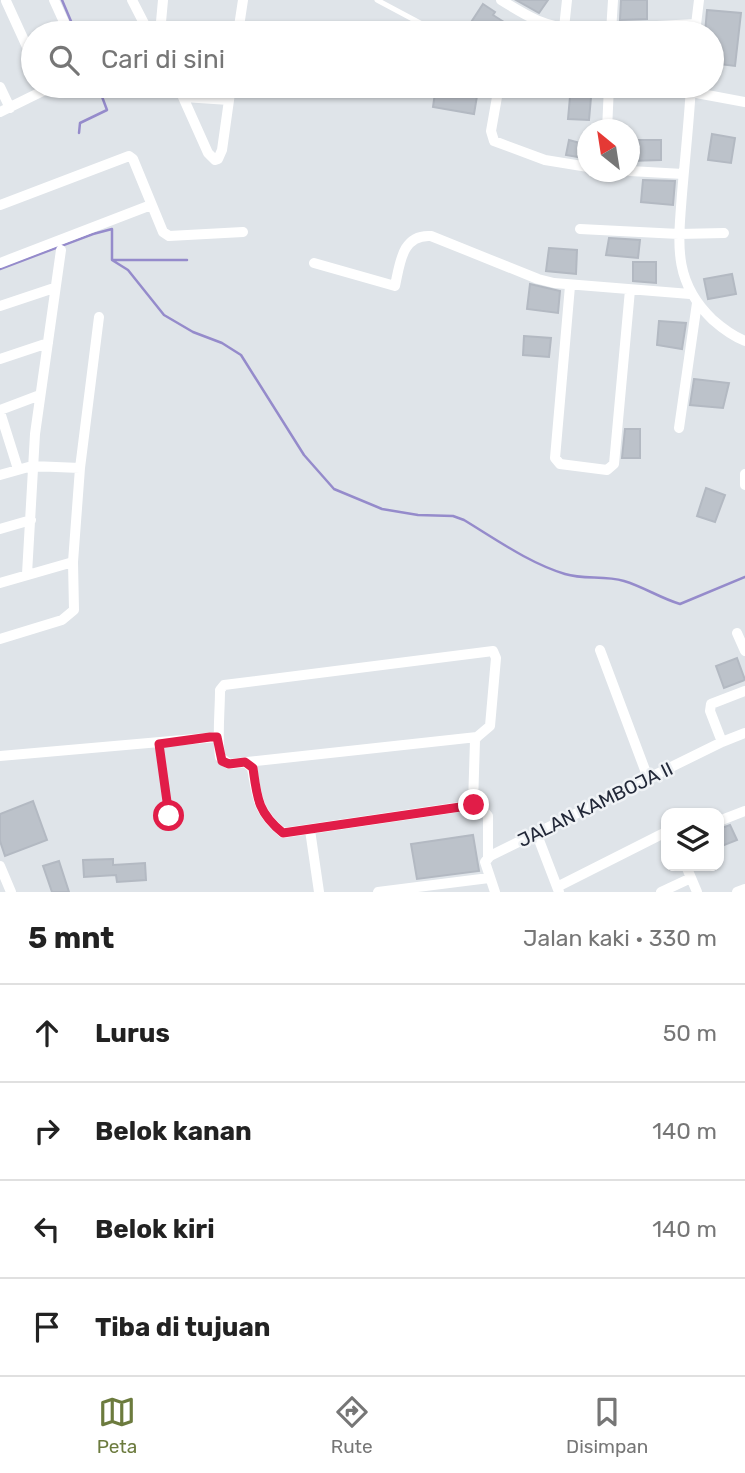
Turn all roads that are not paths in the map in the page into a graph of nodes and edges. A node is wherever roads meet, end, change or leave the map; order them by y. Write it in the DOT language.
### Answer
graph roads {
  1 [pos="7,0"];
  2 [pos="54,0"];
  3 [pos="163,0"];
  4 [pos="243,0"];
  5 [pos="377,0"];
  6 [pos="501,0"];
  7 [pos="567,0"];
  8 [pos="613,0"];
  9 [pos="699,0"];
  10 [pos="134,1"];
  11 [pos="0,4"];
  12 [pos="64,21"];
  13 [pos="143,21"];
  14 [pos="161,21"];
  15 [pos="240,21"];
  16 [pos="416,21"];
  17 [pos="537,21"];
  18 [pos="565,21"];
  19 [pos="612,21"];
  20 [pos="697,21"];
  21 [pos="21,32"];
  22 [pos="0,87"];
  23 [pos="724,97"];
  24 [pos="27,98"];
  25 [pos="184,98"];
  26 [pos="199,98"];
  27 [pos="497,98"];
  28 [pos="608,98"];
  29 [pos="690,98"];
  30 [pos="229,100"];
  31 [pos="745,102"];
  32 [pos="5,110"];
  33 [pos="608,119"];
  34 [pos="577,165"];
  35 [pos="640,172"];
  36 [pos="683,174"];
  37 [pos="0,205"];
  38 [pos="151,205"];
  39 [pos="580,229"];
  40 [pos="243,232"];
  41 [pos="724,233"];
  42 [pos="679,234"];
  43 [pos="61,250"];
  44 [pos="0,263"];
  45 [pos="314,263"];
  46 [pos="569,286"];
  47 [pos="54,288"];
  48 [pos="630,290"];
  49 [pos="693,299"];
  50 [pos="0,306"];
  51 [pos="99,317"];
  52 [pos="745,341"];
  53 [pos="48,343"];
  54 [pos="0,359"];
  55 [pos="40,395"];
  56 [pos="0,411"];
  57 [pos="679,428"];
  58 [pos="32,466"];
  59 [pos="80,468"];
  60 [pos="18,469"];
  61 [pos="745,474"];
  62 [pos="0,475"];
  63 [pos="745,485"];
  64 [pos="31,520"];
  65 [pos="0,529"];
  66 [pos="73,562"];
  67 [pos="27,574"];
  68 [pos="0,583"];
  69 [pos="737,633"];
  70 [pos="0,639"];
  71 [pos="600,650"];
  72 [pos="745,651"];
  73 [pos="745,691"];
  74 [pos="745,733"];
  75 [pos="217,737"];
  76 [pos="477,737"];
  77 [pos="722,742"];
  78 [pos="159,744"];
  79 [pos="0,756"];
  80 [pos="245,762"];
  81 [pos="649,778"];
  82 [pos="474,805"];
  83 [pos="745,811"];
  84 [pos="169,816"];
  85 [pos="724,819"];
  86 [pos="310,830"];
  87 [pos="661,835"];
  88 [pos="538,840"];
  89 [pos="488,858"];
  90 [pos="0,866"];
  91 [pos="688,871"];
  92 [pos="489,878"];
  93 [pos="691,878"];
  94 [pos="558,889"];
  95 [pos="745,889"];
  96 [pos="11,892"];
  97 [pos="319,892"];
  98 [pos="378,892"];
  99 [pos="495,892"];
  100 [pos="662,892"];
  101 [pos="696,892"];
  102 [pos="737,892"];
  1 -- 11 [label="street"];
  1 -- 21 [label="street"];
  2 -- 12 [label="street"];
  3 -- 14 [label="street"];
  4 -- 15 [label="street"];
  5 -- 16 [label="lane"];
  6 -- 17 [label="street"];
  7 -- 18 [label="street"];
  8 -- 19 [label="street"];
  9 -- 20 [label="street"];
  10 -- 13 [label="street"];
  22 -- 32 [label="street"];
  23 -- 31 [label="street"];
  24 -- 32 [label="street"];
  25 -- 30 [label="street"];
  26 -- 30 [label="street"];
  27 -- 34 [label="street"];
  28 -- 33 [label="street"];
  29 -- 36 [label="street"];
  35 -- 36 [label="street"];
  36 -- 42 [label="street"];
  37 -- 38 [label="street"];
  38 -- 40 [label="street"];
  38 -- 44 [label="street"];
  39 -- 42 [label="street"];
  41 -- 42 [label="street"];
  42 -- 49 [label="street"];
  43 -- 47 [label="street"];
  45 -- 46 [label="street"];
  46 -- 48 [label="street"];
  46 -- 48 [label="street"];
  47 -- 50 [label="street"];
  47 -- 53 [label="street"];
  48 -- 49 [label="street"];
  49 -- 52 [label="street"];
  49 -- 57 [label="street"];
  51 -- 59 [label="street"];
  53 -- 54 [label="street"];
  53 -- 55 [label="street"];
  55 -- 56 [label="street"];
  55 -- 58 [label="street"];
  56 -- 60 [label="street"];
  58 -- 59 [label="street"];
  58 -- 60 [label="street"];
  58 -- 64 [label="street"];
  59 -- 66 [label="street"];
  60 -- 62 [label="street"];
  61 -- 63 [label="street"];
  64 -- 65 [label="street"];
  64 -- 67 [label="street"];
  66 -- 67 [label="street"];
  66 -- 70 [label="street"];
  67 -- 68 [label="street"];
  69 -- 72 [label="street"];
  71 -- 81 [label="street"];
  73 -- 77 [label="street"];
  74 -- 77 [label="street, JALAN KAMBOJA II"];
  75 -- 76 [label="street"];
  75 -- 78 [label="street"];
  75 -- 80 [label="street"];
  76 -- 80 [label="street"];
  76 -- 82 [label="street"];
  77 -- 81 [label="street, JALAN KAMBOJA II"];
  78 -- 79 [label="street"];
  78 -- 84 [label="lane"];
  80 -- 86 [label="street"];
  81 -- 89 [label="street, JALAN KAMBOJA II"];
  82 -- 86 [label="street"];
  82 -- 89 [label="street"];
  83 -- 85 [label="street"];
  86 -- 97 [label="street"];
  87 -- 94 [label="street"];
  88 -- 94 [label="street"];
  89 -- 92 [label="street"];
  90 -- 96 [label="street"];
  91 -- 93 [label="street"];
  92 -- 98 [label="street"];
  92 -- 99 [label="street"];
  93 -- 100 [label="street"];
  93 -- 101 [label="street"];
  95 -- 102 [label="street"];
}
